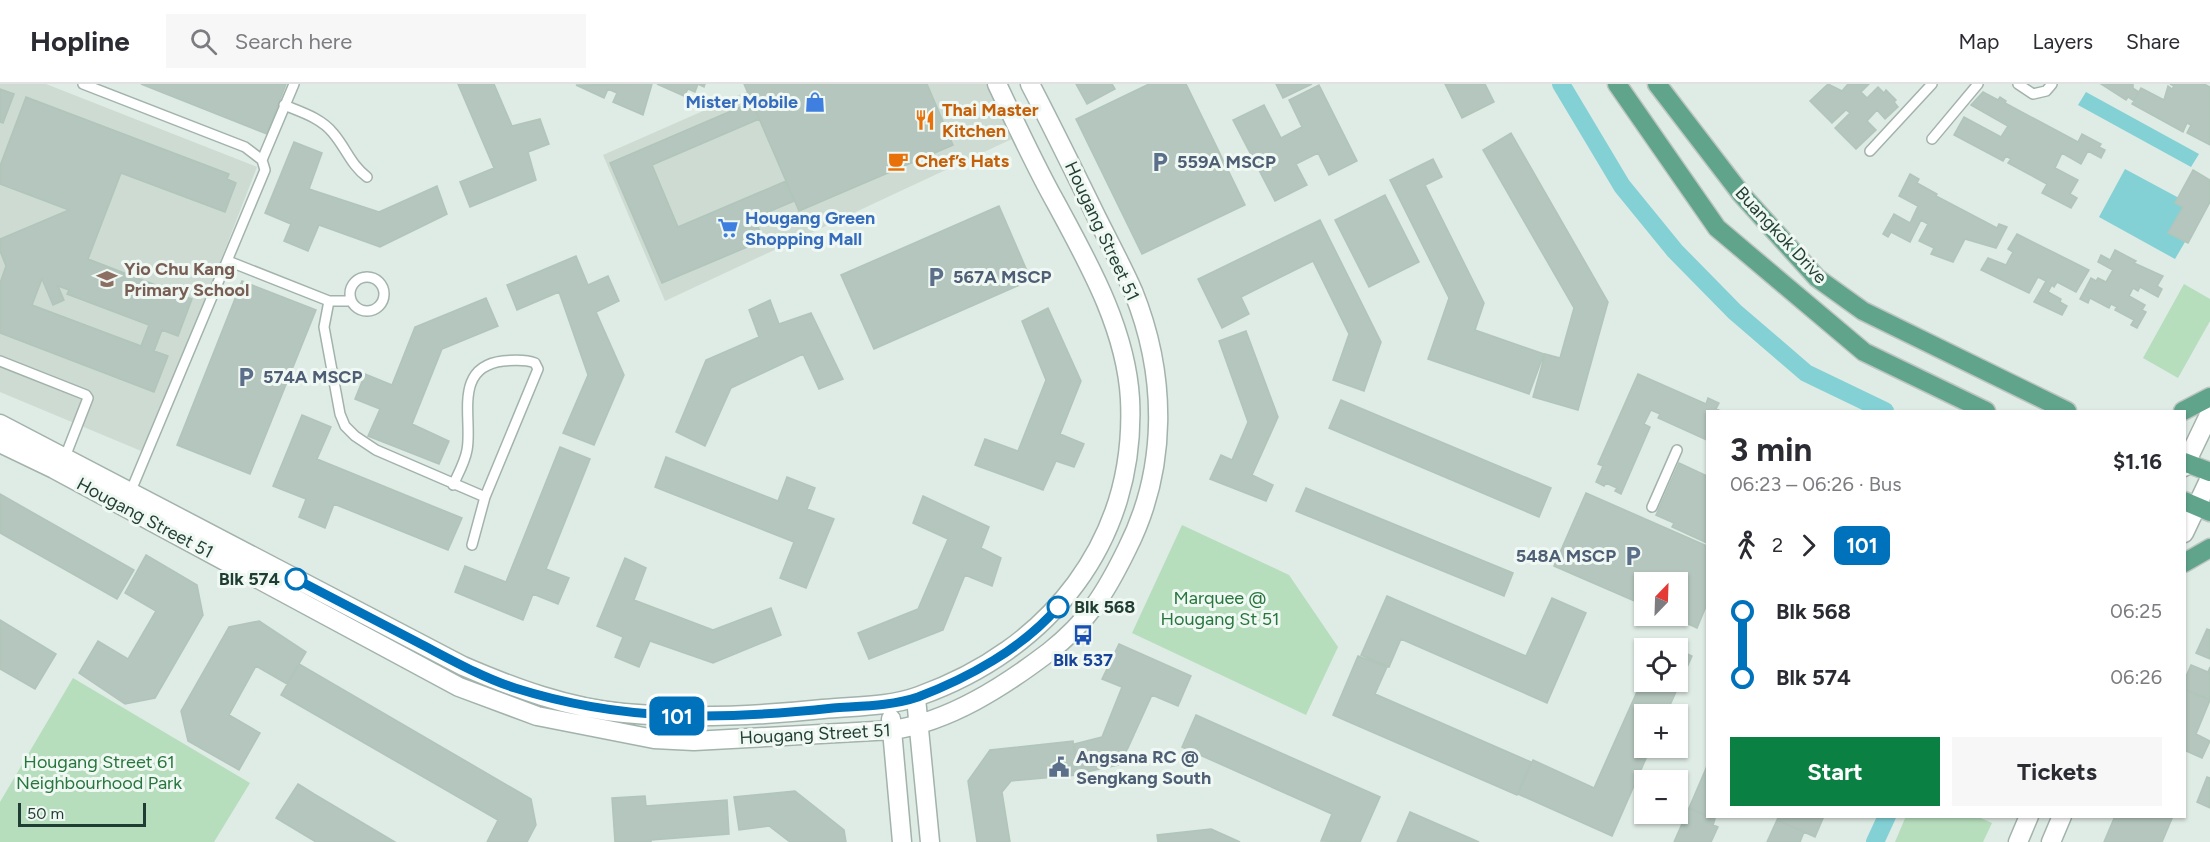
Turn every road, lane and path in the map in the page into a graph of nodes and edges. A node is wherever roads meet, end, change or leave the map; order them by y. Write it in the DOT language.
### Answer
graph roads {
  1 [pos="83,84"];
  2 [pos="294,84"];
  3 [pos="997,84"];
  4 [pos="1030,84"];
  5 [pos="1617,84"];
  6 [pos="1657,84"];
  7 [pos="1932,84"];
  8 [pos="1978,84"];
  9 [pos="2018,84"];
  10 [pos="2052,84"];
  11 [pos="284,105"];
  12 [pos="1932,140"];
  13 [pos="1870,151"];
  14 [pos="262,160"];
  15 [pos="368,177"];
  16 [pos="228,261"];
  17 [pos="329,301"];
  18 [pos="350,301"];
  19 [pos="0,361"];
  20 [pos="2210,397"];
  21 [pos="1984,410"];
  22 [pos="2065,410"];
  23 [pos="2185,410"];
  24 [pos="2210,413"];
  25 [pos="0,424"];
  26 [pos="0,443"];
  27 [pos="1677,450"];
  28 [pos="65,457"];
  29 [pos="2186,462"];
  30 [pos="2186,464"];
  31 [pos="2210,472"];
  32 [pos="2210,478"];
  33 [pos="453,485"];
  34 [pos="485,497"];
  35 [pos="127,500"];
  36 [pos="1652,507"];
  37 [pos="2197,507"];
  38 [pos="2186,529"];
  39 [pos="472,545"];
  40 [pos="2210,548"];
  41 [pos="2186,562"];
  42 [pos="916,698"];
  43 [pos="889,703"];
  44 [pos="919,726"];
  45 [pos="892,730"];
  46 [pos="2029,818"];
  47 [pos="2061,818"];
  48 [pos="902,842"];
  49 [pos="930,842"];
  50 [pos="2018,842"];
  51 [pos="2051,842"];
  1 -- 14 [label="lane"];
  2 -- 11 [label="lane"];
  3 -- 42 [label="street, Hougang Street 51"];
  4 -- 44 [label="street, Hougang Street 51"];
  5 -- 21 [label="main road, Buangkok Drive"];
  6 -- 22 [label="main road, Buangkok Drive"];
  7 -- 13 [label="lane"];
  8 -- 12 [label="lane"];
  9 -- 10 [label="lane"];
  11 -- 14 [label="lane"];
  11 -- 15 [label="lane"];
  14 -- 16 [label="lane"];
  16 -- 17 [label="lane"];
  16 -- 35 [label="lane"];
  17 -- 18 [label="lane"];
  17 -- 33 [label="lane"];
  19 -- 28 [label="lane"];
  20 -- 23 [label="main road"];
  24 -- 29 [label="street"];
  25 -- 28 [label="street, Hougang Street 51"];
  26 -- 35 [label="street, Hougang Street 51"];
  27 -- 36 [label="lane"];
  28 -- 35 [label="street, Hougang Street 51"];
  30 -- 31 [label="main road"];
  32 -- 37 [label="street"];
  33 -- 34 [label="lane"];
  33 -- 34 [label="lane"];
  34 -- 39 [label="lane"];
  35 -- 43 [label="street, Hougang Street 51"];
  35 -- 45 [label="street, Hougang Street 51"];
  37 -- 38 [label="street"];
  40 -- 41 [label="main road"];
  42 -- 43 [label="street, Hougang Street 51"];
  42 -- 44 [label="street"];
  43 -- 45 [label="street"];
  44 -- 45 [label="street, Hougang Street 51"];
  44 -- 49 [label="street"];
  45 -- 48 [label="street"];
  46 -- 50 [label="street"];
  47 -- 51 [label="street"];
}
